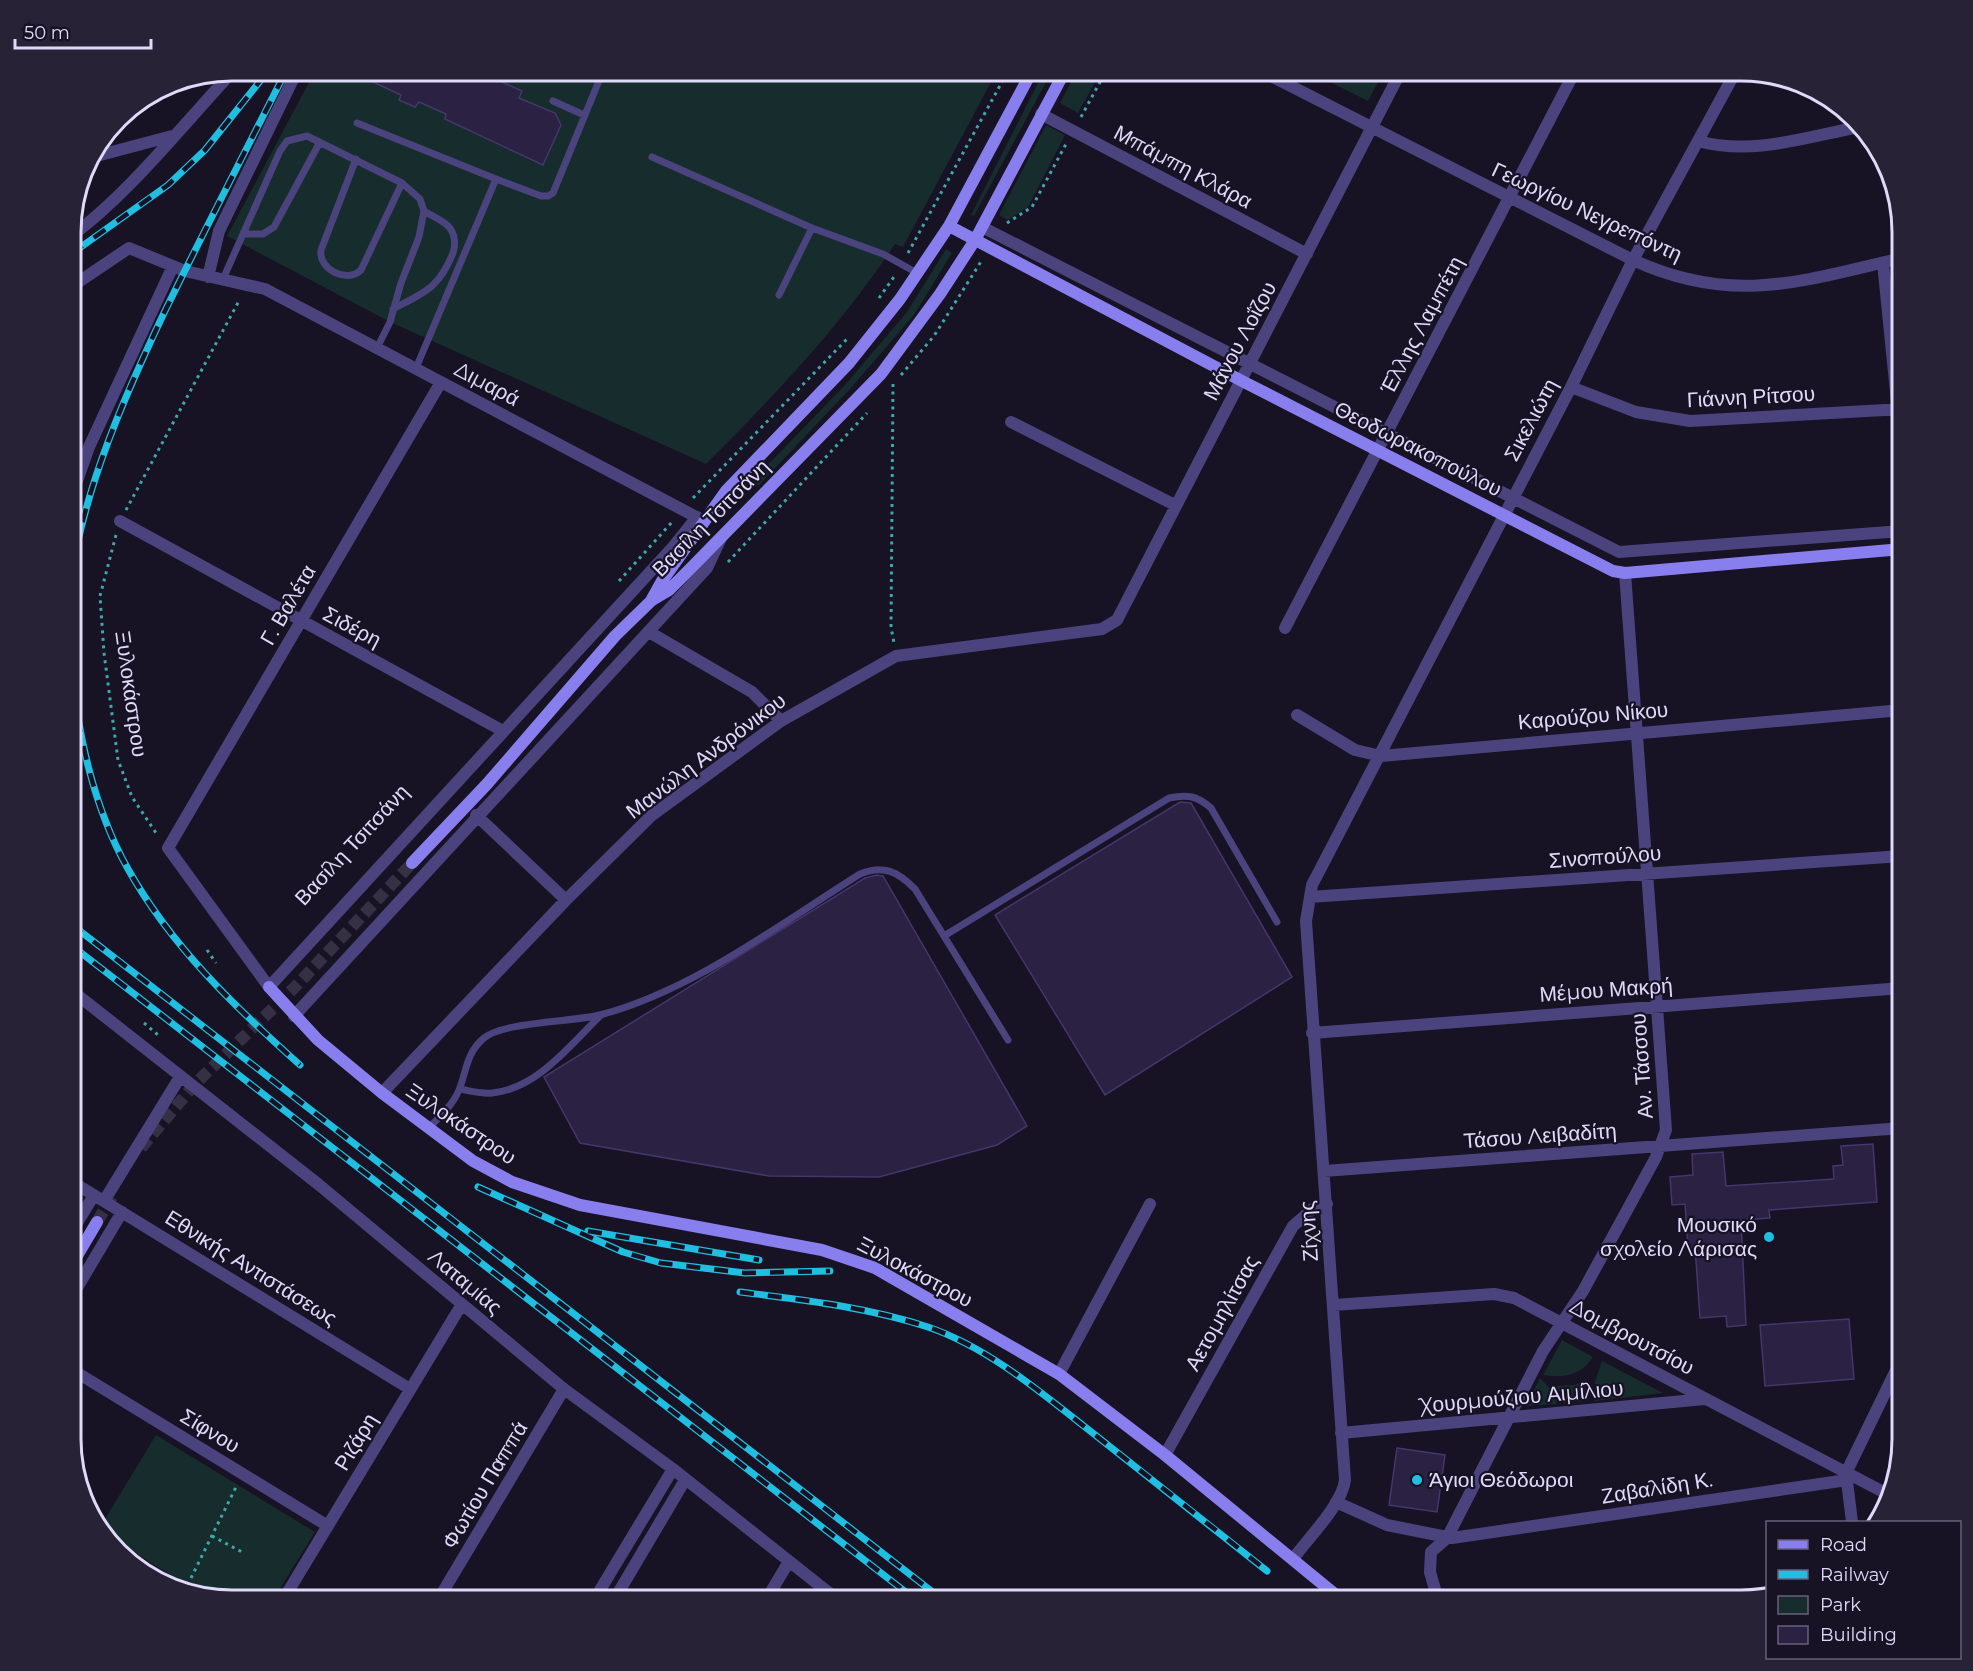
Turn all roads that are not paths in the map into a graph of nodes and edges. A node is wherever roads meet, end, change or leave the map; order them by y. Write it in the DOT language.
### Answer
graph roads {
  1 [pos="224,81"];
  2 [pos="292,81"];
  3 [pos="598,81"];
  4 [pos="1026,81"];
  5 [pos="1059,81"];
  6 [pos="1283,81"];
  7 [pos="1396,81"];
  8 [pos="1569,81"];
  9 [pos="1730,81"];
  10 [pos="553,101"];
  11 [pos="1041,114"];
  12 [pos="584,115"];
  13 [pos="357,123"];
  14 [pos="1372,129"];
  15 [pos="1851,129"];
  16 [pos="174,135"];
  17 [pos="1698,141"];
  18 [pos="320,142"];
  19 [pos="102,154"];
  20 [pos="652,157"];
  21 [pos="356,159"];
  22 [pos="496,178"];
  23 [pos="402,183"];
  24 [pos="1509,198"];
  25 [pos="424,211"];
  26 [pos="949,226"];
  27 [pos="982,227"];
  28 [pos="81,228"];
  29 [pos="812,228"];
  30 [pos="244,234"];
  31 [pos="975,240"];
  32 [pos="1307,255"];
  33 [pos="1633,260"];
  34 [pos="1892,260"];
  35 [pos="1883,262"];
  36 [pos="173,266"];
  37 [pos="917,273"];
  38 [pos="208,277"];
  39 [pos="223,279"];
  40 [pos="81,280"];
  41 [pos="779,295"];
  42 [pos="393,309"];
  43 [pos="1892,340"];
  44 [pos="377,348"];
  45 [pos="1250,365"];
  46 [pos="416,369"];
  47 [pos="1242,381"];
  48 [pos="441,382"];
  49 [pos="1571,387"];
  50 [pos="1892,409"];
  51 [pos="1011,422"];
  52 [pos="1386,434"];
  53 [pos="1379,450"];
  54 [pos="81,470"];
  55 [pos="1512,500"];
  56 [pos="1175,505"];
  57 [pos="1504,515"];
  58 [pos="701,519"];
  59 [pos="120,521"];
  60 [pos="1892,532"];
  61 [pos="721,538"];
  62 [pos="1892,550"];
  63 [pos="1625,573"];
  64 [pos="652,600"];
  65 [pos="300,622"];
  66 [pos="1110,626"];
  67 [pos="1285,628"];
  68 [pos="649,632"];
  69 [pos="1892,711"];
  70 [pos="1297,715"];
  71 [pos="781,721"];
  72 [pos="504,731"];
  73 [pos="1637,731"];
  74 [pos="1381,756"];
  75 [pos="476,815"];
  76 [pos="168,848"];
  77 [pos="1892,857"];
  78 [pos="412,863"];
  79 [pos="1647,874"];
  80 [pos="1311,891"];
  81 [pos="566,900"];
  82 [pos="1277,922"];
  83 [pos="944,936"];
  84 [pos="269,987"];
  85 [pos="1892,989"];
  86 [pos="81,998"];
  87 [pos="1657,1006"];
  88 [pos="601,1014"];
  89 [pos="294,1016"];
  90 [pos="1312,1033"];
  91 [pos="1008,1040"];
  92 [pos="180,1077"];
  93 [pos="460,1089"];
  94 [pos="382,1093"];
  95 [pos="428,1129"];
  96 [pos="1892,1129"];
  97 [pos="1662,1146"];
  98 [pos="1324,1171"];
  99 [pos="81,1186"];
  100 [pos="99,1198"];
  101 [pos="1150,1204"];
  102 [pos="1327,1204"];
  103 [pos="122,1212"];
  104 [pos="81,1220"];
  105 [pos="98,1222"];
  106 [pos="81,1250"];
  107 [pos="81,1281"];
  108 [pos="462,1304"];
  109 [pos="1334,1305"];
  110 [pos="1562,1323"];
  111 [pos="1059,1374"];
  112 [pos="81,1375"];
  113 [pos="1892,1379"];
  114 [pos="410,1389"];
  115 [pos="564,1389"];
  116 [pos="1707,1399"];
  117 [pos="1508,1418"];
  118 [pos="1341,1433"];
  119 [pos="1165,1455"];
  120 [pos="673,1469"];
  121 [pos="1846,1476"];
  122 [pos="685,1480"];
  123 [pos="1883,1492"];
  124 [pos="1336,1502"];
  125 [pos="1852,1521"];
  126 [pos="328,1526"];
  127 [pos="1447,1538"];
  128 [pos="1293,1559"];
  129 [pos="788,1563"];
  130 [pos="289,1590"];
  131 [pos="444,1590"];
  132 [pos="600,1590"];
  133 [pos="620,1590"];
  134 [pos="772,1590"];
  135 [pos="824,1590"];
  136 [pos="1330,1590"];
  137 [pos="1435,1590"];
  1 -- 16 [label="street"];
  2 -- 38 [label="street"];
  3 -- 12 [label="lane"];
  4 -- 26 [label="street, Βασίλη Τσιτσάνη"];
  5 -- 11 [label="street, Βασίλη Τσιτσάνη"];
  6 -- 14 [label="street, Γεωργίου Νεγρεπόντη"];
  7 -- 14 [label="street, Μάνου Λοΐζου"];
  8 -- 24 [label="street, Έλλης Λαμπέτη"];
  9 -- 17 [label="street, Σικελιώτη"];
  10 -- 12 [label="lane"];
  11 -- 27 [label="street, Βασίλη Τσιτσάνη"];
  11 -- 32 [label="street, Μπάμπη Κλάρα"];
  12 -- 22 [label="lane"];
  13 -- 22 [label="lane"];
  14 -- 24 [label="street, Γεωργίου Νεγρεπόντη"];
  14 -- 32 [label="street, Μάνου Λοΐζου"];
  15 -- 17 [label="street"];
  16 -- 19 [label="street"];
  16 -- 28 [label="street"];
  17 -- 33 [label="street, Σικελιώτη"];
  18 -- 21 [label="lane"];
  18 -- 30 [label="lane"];
  18 -- 30 [label="lane"];
  20 -- 29 [label="lane"];
  21 -- 23 [label="lane"];
  21 -- 23 [label="lane"];
  22 -- 46 [label="lane"];
  23 -- 25 [label="lane"];
  24 -- 33 [label="street, Γεωργίου Νεγρεπόντη"];
  24 -- 52 [label="street, Έλλης Λαμπέτη"];
  25 -- 42 [label="lane"];
  25 -- 42 [label="lane"];
  26 -- 31 [label="street, Θεοδωρακοπούλου"];
  26 -- 37 [label="street, Βασίλη Τσιτσάνη"];
  27 -- 31 [label="street, Βασίλη Τσιτσάνη"];
  27 -- 45 [label="street"];
  29 -- 37 [label="lane"];
  29 -- 41 [label="lane"];
  30 -- 39 [label="lane"];
  31 -- 47 [label="street, Θεοδωρακοπούλου"];
  31 -- 61 [label="street, Βασίλη Τσιτσάνη"];
  32 -- 45 [label="street, Μάνου Λοΐζου"];
  33 -- 35 [label="street, Γεωργίου Νεγρεπόντη"];
  33 -- 49 [label="street, Σικελιώτη"];
  34 -- 35 [label="street, Γεωργίου Νεγρεπόντη"];
  35 -- 43 [label="street"];
  36 -- 38 [label="street, Διμαρά"];
  36 -- 40 [label="street, Διμαρά"];
  36 -- 54 [label="street"];
  37 -- 58 [label="street, Βασίλη Τσιτσάνη"];
  38 -- 39 [label="street, Διμαρά"];
  39 -- 44 [label="street, Διμαρά"];
  42 -- 44 [label="lane"];
  44 -- 46 [label="street, Διμαρά"];
  45 -- 47 [label="street, Μάνου Λοΐζου"];
  45 -- 52 [label="street"];
  46 -- 48 [label="street, Διμαρά"];
  47 -- 53 [label="street, Θεοδωρακοπούλου"];
  47 -- 56 [label="street, Μάνου Λοΐζου"];
  48 -- 58 [label="street, Διμαρά"];
  48 -- 65 [label="street, Γ. Βαλέτα"];
  49 -- 50 [label="street, Γιάννη Ρίτσου"];
  49 -- 55 [label="street, Σικελιώτη"];
  51 -- 56 [label="street"];
  52 -- 53 [label="street, Έλλης Λαμπέτη"];
  52 -- 55 [label="street"];
  53 -- 57 [label="street, Θεοδωρακοπούλου"];
  53 -- 67 [label="street, Έλλης Λαμπέτη"];
  55 -- 57 [label="street, Σικελιώτη"];
  55 -- 60 [label="street"];
  56 -- 66 [label="street, Μάνου Λοΐζου"];
  57 -- 63 [label="street, Θεοδωρακοπούλου"];
  57 -- 74 [label="street, Σικελιώτη"];
  58 -- 64 [label="street, Βασίλη Τσιτσάνη"];
  58 -- 72 [label="street, Βασίλη Τσιτσάνη"];
  59 -- 65 [label="street, Σιδέρη"];
  61 -- 64 [label="street, Βασίλη Τσιτσάνη"];
  61 -- 68 [label="street"];
  62 -- 63 [label="street, Θεοδωρακοπούλου"];
  63 -- 73 [label="street, Αν. Τάσσου"];
  64 -- 78 [label="street"];
  65 -- 72 [label="street, Σιδέρη"];
  65 -- 76 [label="street, Γ. Βαλέτα"];
  66 -- 71 [label="street, Μανώλη Ανδρόνικου"];
  68 -- 71 [label="street"];
  68 -- 75 [label="street"];
  69 -- 73 [label="street, Καρούζου Νίκου"];
  70 -- 74 [label="street, Καρούζου Νίκου"];
  71 -- 81 [label="street, Μανώλη Ανδρόνικου"];
  72 -- 84 [label="street, Βασίλη Τσιτσάνη"];
  73 -- 74 [label="street, Καρούζου Νίκου"];
  73 -- 79 [label="street, Αν. Τάσσου"];
  74 -- 80 [label="street, Σικελιώτη"];
  75 -- 81 [label="street"];
  75 -- 89 [label="street"];
  76 -- 84 [label="street, Ξυλοκάστρου"];
  77 -- 79 [label="street, Σινοπούλου"];
  79 -- 80 [label="street, Σινοπούλου"];
  79 -- 87 [label="street, Αν. Τάσσου"];
  80 -- 90 [label="street, Ζίχνης"];
  81 -- 94 [label="street, Μανώλη Ανδρόνικου"];
  82 -- 83 [label="lane"];
  83 -- 88 [label="lane"];
  83 -- 91 [label="lane"];
  84 -- 89 [label="street, Ξυλοκάστρου"];
  85 -- 87 [label="street, Μέμου Μακρή"];
  86 -- 92 [label="street, Λαταμίας"];
  87 -- 90 [label="street, Μέμου Μακρή"];
  87 -- 97 [label="street, Αν. Τάσσου"];
  88 -- 93 [label="lane"];
  88 -- 93 [label="lane"];
  89 -- 94 [label="street, Ξυλοκάστρου"];
  90 -- 98 [label="street, Ζίχνης"];
  92 -- 100 [label="street"];
  92 -- 108 [label="street, Λαταμίας"];
  93 -- 95 [label="lane"];
  94 -- 95 [label="street, Ξυλοκάστρου"];
  95 -- 111 [label="street, Ξυλοκάστρου"];
  96 -- 97 [label="street, Τάσου Λειβαδίτη"];
  97 -- 98 [label="street, Τάσου Λειβαδίτη"];
  97 -- 110 [label="street, Αν. Τάσσου"];
  98 -- 102 [label="street, Ζίχνης"];
  99 -- 100 [label="street, Εθνικής Αντιστάσεως"];
  100 -- 103 [label="street, Εθνικής Αντιστάσεως"];
  100 -- 104 [label="street"];
  101 -- 111 [label="street"];
  102 -- 109 [label="street, Ζίχνης"];
  102 -- 119 [label="street, Αετομηλίτσας"];
  103 -- 107 [label="street"];
  103 -- 114 [label="street, Εθνικής Αντιστάσεως"];
  105 -- 106 [label="street"];
  108 -- 114 [label="street, Ριζάρη"];
  108 -- 115 [label="street, Λαταμίας"];
  109 -- 110 [label="street, Δομβρουτσίου"];
  109 -- 118 [label="street, Ζίχνης"];
  110 -- 116 [label="street, Δομβρουτσίου"];
  110 -- 117 [label="street, Αν. Τάσσου"];
  111 -- 119 [label="street, Ξυλοκάστρου"];
  112 -- 126 [label="street, Σίφνου"];
  113 -- 121 [label="street"];
  114 -- 126 [label="street, Ριζάρη"];
  115 -- 120 [label="street, Λαταμίας"];
  115 -- 131 [label="street, Φωτίου Παππά"];
  116 -- 117 [label="street, Χουρμούζιου Αιμίλιου"];
  116 -- 121 [label="street, Δομβρουτσίου"];
  117 -- 118 [label="street, Χουρμούζιου Αιμίλιου"];
  117 -- 127 [label="street, Αν. Τάσσου"];
  118 -- 124 [label="street, Ζίχνης"];
  119 -- 128 [label="street, Ξυλοκάστρου"];
  120 -- 122 [label="street, Λαταμίας"];
  120 -- 132 [label="street"];
  121 -- 123 [label="street, Δομβρουτσίου"];
  121 -- 125 [label="street"];
  121 -- 127 [label="street, Ζαβαλίδη Κ."];
  122 -- 129 [label="street, Λαταμίας"];
  122 -- 133 [label="street"];
  124 -- 127 [label="street, Ζαβαλίδη Κ."];
  124 -- 128 [label="street, Ζίχνης"];
  126 -- 130 [label="street, Ριζάρη"];
  127 -- 137 [label="street, Αν. Τάσσου"];
  128 -- 136 [label="street, Ξυλοκάστρου"];
  129 -- 134 [label="street"];
  129 -- 135 [label="street, Λαταμίας"];
}
